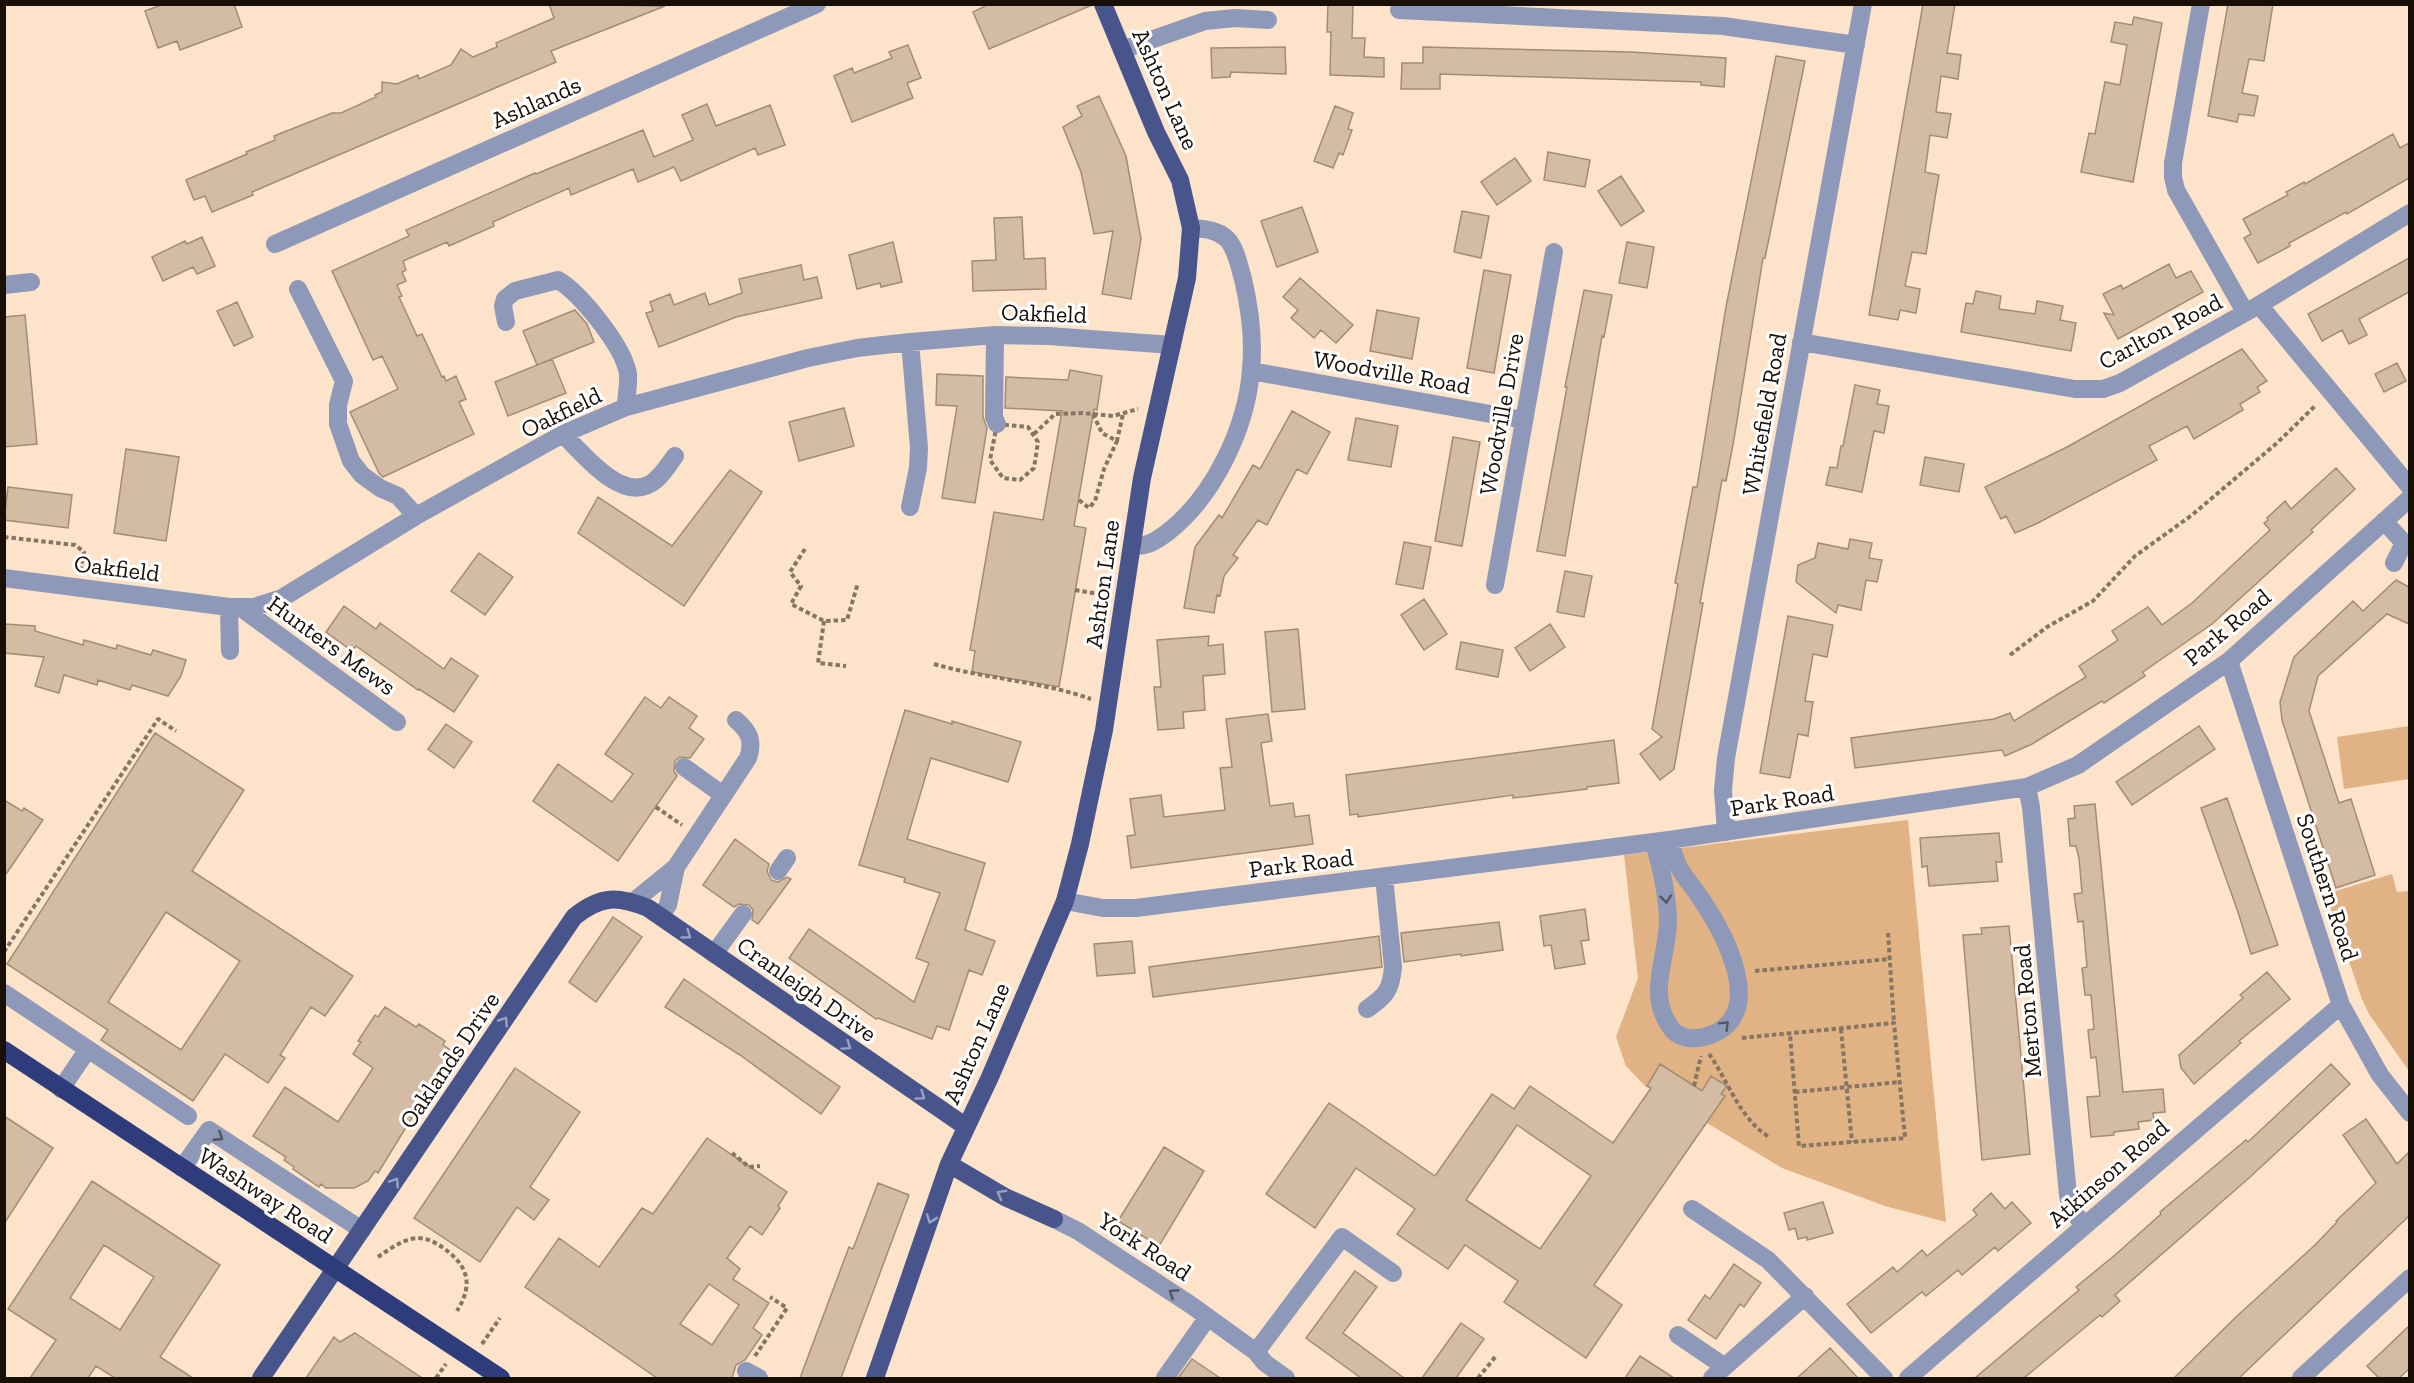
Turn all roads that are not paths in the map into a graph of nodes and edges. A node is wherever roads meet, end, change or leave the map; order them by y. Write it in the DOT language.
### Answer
graph roads {
  1 [pos="817,4"];
  2 [pos="1103,4"];
  3 [pos="1863,4"];
  4 [pos="2201,4"];
  5 [pos="1399,10"];
  6 [pos="1268,20"];
  7 [pos="1856,45"];
  8 [pos="1122,50"];
  9 [pos="2409,213"];
  10 [pos="1191,228"];
  11 [pos="275,244"];
  12 [pos="1554,252"];
  13 [pos="31,282"];
  14 [pos="4,285"];
  15 [pos="298,289"];
  16 [pos="2252,308"];
  17 [pos="506,322"];
  18 [pos="995,335"];
  19 [pos="910,342"];
  20 [pos="1801,342"];
  21 [pos="1172,345"];
  22 [pos="1251,371"];
  23 [pos="626,407"];
  24 [pos="1524,420"];
  25 [pos="997,424"];
  26 [pos="563,434"];
  27 [pos="675,456"];
  28 [pos="2409,487"];
  29 [pos="2409,498"];
  30 [pos="910,507"];
  31 [pos="416,516"];
  32 [pos="2384,521"];
  33 [pos="1132,546"];
  34 [pos="2394,562"];
  35 [pos="4,578"];
  36 [pos="1495,585"];
  37 [pos="234,607"];
  38 [pos="230,651"];
  39 [pos="2229,662"];
  40 [pos="736,720"];
  41 [pos="397,722"];
  42 [pos="684,767"];
  43 [pos="2027,787"];
  44 [pos="723,795"];
  45 [pos="1726,832"];
  46 [pos="1661,841"];
  47 [pos="676,867"];
  48 [pos="1384,877"];
  49 [pos="625,900"];
  50 [pos="1065,901"];
  51 [pos="743,914"];
  52 [pos="661,916"];
  53 [pos="714,954"];
  54 [pos="4,993"];
  55 [pos="2341,1005"];
  56 [pos="1367,1009"];
  57 [pos="88,1049"];
  58 [pos="4,1050"];
  59 [pos="61,1089"];
  60 [pos="2409,1113"];
  61 [pos="188,1116"];
  62 [pos="965,1126"];
  63 [pos="949,1164"];
  64 [pos="182,1168"];
  65 [pos="1692,1209"];
  66 [pos="1054,1219"];
  67 [pos="2084,1226"];
  68 [pos="362,1230"];
  69 [pos="335,1269"];
  70 [pos="1393,1273"];
  71 [pos="2409,1278"];
  72 [pos="1805,1296"];
  73 [pos="1208,1317"];
  74 [pos="1678,1335"];
  75 [pos="1256,1352"];
  76 [pos="1719,1373"];
  77 [pos="261,1378"];
  78 [pos="501,1378"];
  79 [pos="875,1378"];
  80 [pos="1166,1378"];
  81 [pos="1286,1378"];
  82 [pos="1884,1378"];
  83 [pos="1908,1378"];
  84 [pos="2301,1378"];
  1 -- 11 [label="street, Ashlands"];
  2 -- 8 [label="main road, Ashton Lane"];
  3 -- 7 [label="street, Whitefield Road"];
  4 -- 16 [label="street"];
  5 -- 7 [label="street"];
  6 -- 8 [label="street"];
  7 -- 20 [label="street, Whitefield Road"];
  8 -- 10 [label="main road, Ashton Lane"];
  9 -- 16 [label="street, Carlton Road"];
  10 -- 21 [label="main road, Ashton Lane"];
  10 -- 22 [label="street"];
  12 -- 24 [label="street, Woodville Drive"];
  13 -- 14 [label="street"];
  15 -- 31 [label="street"];
  16 -- 20 [label="street, Carlton Road"];
  16 -- 28 [label="street"];
  17 -- 23 [label="street"];
  18 -- 19 [label="street, Oakfield"];
  18 -- 21 [label="street, Oakfield"];
  18 -- 25 [label="street"];
  19 -- 23 [label="street, Oakfield"];
  19 -- 30 [label="street"];
  20 -- 45 [label="street, Whitefield Road"];
  21 -- 33 [label="main road, Ashton Lane"];
  22 -- 24 [label="street, Woodville Road"];
  22 -- 33 [label="street"];
  23 -- 26 [label="street, Oakfield"];
  24 -- 36 [label="street, Woodville Drive"];
  26 -- 27 [label="street"];
  26 -- 31 [label="street, Oakfield"];
  29 -- 32 [label="street, Park Road"];
  31 -- 37 [label="street, Oakfield"];
  32 -- 34 [label="street"];
  32 -- 39 [label="street, Park Road"];
  33 -- 50 [label="main road, Ashton Lane"];
  35 -- 37 [label="street, Oakfield"];
  37 -- 38 [label="street"];
  37 -- 41 [label="street, Hunters Mews"];
  39 -- 43 [label="street, Park Road"];
  39 -- 55 [label="street, Southern Road"];
  40 -- 44 [label="street"];
  42 -- 44 [label="street"];
  43 -- 45 [label="street, Park Road"];
  43 -- 67 [label="street, Merton Road"];
  44 -- 47 [label="street"];
  45 -- 46 [label="street, Park Road"];
  46 -- 46 [label="street, one-way"];
  46 -- 48 [label="street, Park Road"];
  47 -- 49 [label="street"];
  47 -- 52 [label="street"];
  48 -- 50 [label="street, Park Road"];
  48 -- 56 [label="street"];
  49 -- 52 [label="main road, Cranleigh Drive"];
  68 -- 49 [label="main road, Oaklands Drive, one-way"];
  50 -- 62 [label="main road, Ashton Lane"];
  51 -- 53 [label="street"];
  52 -- 53 [label="main road, Cranleigh Drive, one-way"];
  53 -- 62 [label="main road, Cranleigh Drive, one-way"];
  54 -- 57 [label="street"];
  55 -- 60 [label="street, Southern Road"];
  55 -- 67 [label="street, Atkinson Road"];
  57 -- 59 [label="street"];
  57 -- 61 [label="street"];
  58 -- 59 [label="highway, Washway Road"];
  59 -- 64 [label="highway, Washway Road"];
  62 -- 63 [label="main road, Ashton Lane"];
  66 -- 63 [label="main road, one-way"];
  63 -- 79 [label="main road, Ashton Lane, one-way"];
  64 -- 68 [label="street, one-way"];
  64 -- 69 [label="highway, Washway Road"];
  65 -- 72 [label="street"];
  73 -- 66 [label="street, York Road, one-way"];
  67 -- 83 [label="street, Atkinson Road"];
  68 -- 69 [label="main road, Oaklands Drive"];
  69 -- 77 [label="main road, Oaklands Drive"];
  69 -- 78 [label="highway, Washway Road"];
  70 -- 75 [label="street"];
  71 -- 84 [label="street"];
  72 -- 76 [label="street"];
  72 -- 82 [label="street"];
  73 -- 75 [label="street, York Road"];
  73 -- 80 [label="street"];
  74 -- 76 [label="street"];
  75 -- 81 [label="street, York Road"];
}
